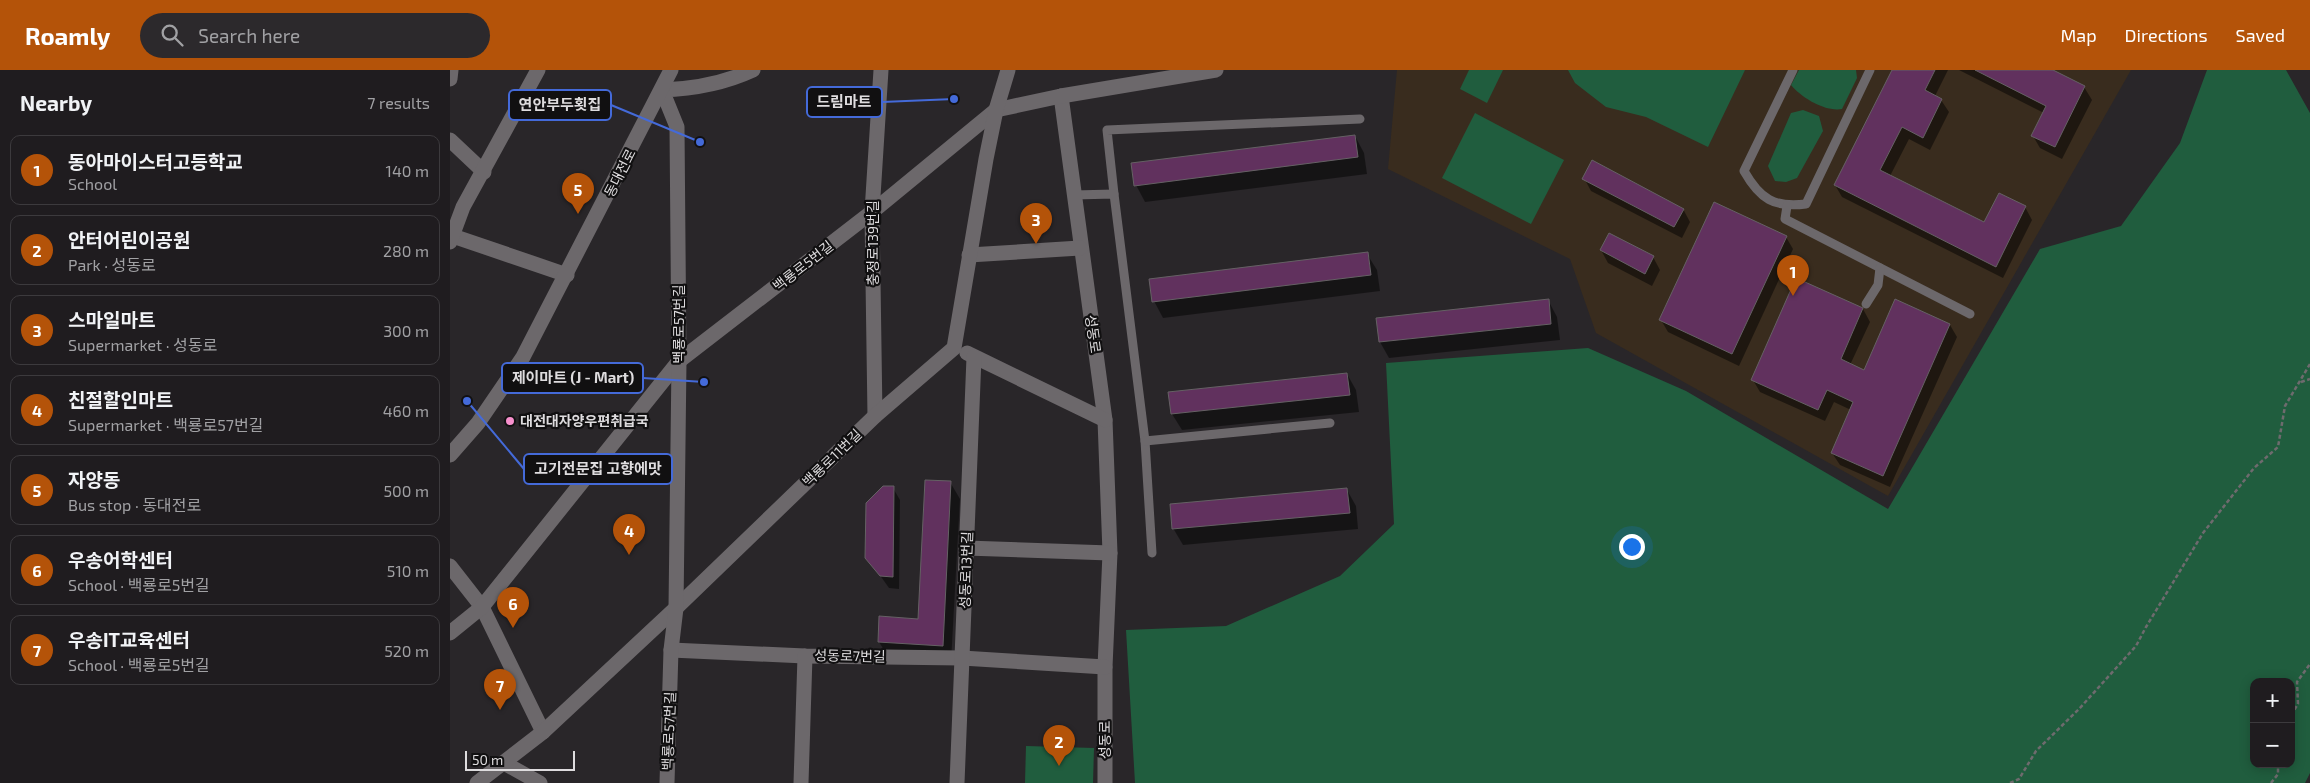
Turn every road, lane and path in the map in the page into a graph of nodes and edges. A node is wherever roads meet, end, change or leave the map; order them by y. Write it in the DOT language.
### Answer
graph roads {
  1 [pos="451,70"];
  2 [pos="538,70"];
  3 [pos="672,70"];
  4 [pos="753,70"];
  5 [pos="881,70"];
  6 [pos="1008,70"];
  7 [pos="1216,70"];
  8 [pos="1793,70"];
  9 [pos="1870,70"];
  10 [pos="450,79"];
  11 [pos="662,90"];
  12 [pos="1061,96"];
  13 [pos="996,110"];
  14 [pos="1360,119"];
  15 [pos="450,140"];
  16 [pos="484,172"];
  17 [pos="1114,194"];
  18 [pos="1074,195"];
  19 [pos="1787,206"];
  20 [pos="872,212"];
  21 [pos="451,238"];
  22 [pos="1080,248"];
  23 [pos="970,255"];
  24 [pos="1880,268"];
  25 [pos="567,275"];
  26 [pos="1866,304"];
  27 [pos="1970,314"];
  28 [pos="954,348"];
  29 [pos="974,357"];
  30 [pos="679,361"];
  31 [pos="2310,364"];
  32 [pos="2310,379"];
  33 [pos="2300,383"];
  34 [pos="875,416"];
  35 [pos="1105,420"];
  36 [pos="1330,423"];
  37 [pos="1145,441"];
  38 [pos="450,455"];
  39 [pos="966,548"];
  40 [pos="1110,553"];
  41 [pos="1152,553"];
  42 [pos="450,566"];
  43 [pos="482,607"];
  44 [pos="676,608"];
  45 [pos="450,633"];
  46 [pos="671,650"];
  47 [pos="805,656"];
  48 [pos="962,658"];
  49 [pos="2310,664"];
  50 [pos="1105,667"];
  51 [pos="2295,709"];
  52 [pos="543,732"];
  53 [pos="504,764"];
  54 [pos="2278,768"];
  55 [pos="477,783"];
  56 [pos="540,783"];
  57 [pos="667,783"];
  58 [pos="800,783"];
  59 [pos="957,783"];
  60 [pos="1106,783"];
  61 [pos="2010,783"];
  62 [pos="2271,783"];
  1 -- 10 [label="street"];
  2 -- 16 [label="street"];
  3 -- 11 [label="street, 동대전로"];
  4 -- 11 [label="street"];
  5 -- 20 [label="street, 충정로139번길"];
  6 -- 13 [label="street"];
  7 -- 12 [label="street, 백룡로5번길"];
  8 -- 19 [label="lane"];
  9 -- 19 [label="lane"];
  11 -- 25 [label="street, 동대전로"];
  11 -- 30 [label="street, 백룡로57번길"];
  12 -- 13 [label="street, 백룡로5번길"];
  12 -- 18 [label="street, 성동로"];
  13 -- 20 [label="street, 백룡로5번길"];
  13 -- 23 [label="street"];
  14 -- 17 [label="lane"];
  15 -- 16 [label="street"];
  16 -- 21 [label="street"];
  17 -- 18 [label="lane"];
  17 -- 37 [label="lane"];
  18 -- 22 [label="street, 성동로"];
  19 -- 24 [label="lane"];
  20 -- 30 [label="street, 백룡로5번길"];
  20 -- 34 [label="street, 충정로139번길"];
  21 -- 25 [label="street"];
  22 -- 23 [label="street"];
  22 -- 35 [label="street, 성동로"];
  23 -- 28 [label="street"];
  24 -- 26 [label="lane"];
  24 -- 27 [label="lane"];
  25 -- 38 [label="street, 동대전로"];
  28 -- 29 [label="street"];
  28 -- 34 [label="street, 백룡로11번길"];
  29 -- 35 [label="street"];
  29 -- 39 [label="street, 성동로13번길"];
  30 -- 43 [label="street, 백룡로5번길"];
  30 -- 44 [label="street, 백룡로57번길"];
  31 -- 33 [label="path"];
  32 -- 33 [label="path"];
  33 -- 61 [label="path"];
  34 -- 44 [label="street, 백룡로11번길"];
  35 -- 40 [label="street, 성동로"];
  36 -- 37 [label="lane"];
  37 -- 41 [label="lane"];
  39 -- 40 [label="street"];
  39 -- 48 [label="street, 성동로13번길"];
  40 -- 50 [label="street, 성동로"];
  42 -- 43 [label="street"];
  43 -- 45 [label="street, 백룡로5번길"];
  43 -- 52 [label="street"];
  44 -- 46 [label="street, 백룡로57번길"];
  44 -- 52 [label="street, 백룡로11번길"];
  46 -- 47 [label="street"];
  46 -- 57 [label="street, 백룡로57번길"];
  47 -- 48 [label="street, 성동로7번길"];
  47 -- 58 [label="street, 성동로7번길"];
  48 -- 50 [label="street"];
  48 -- 59 [label="street, 성동로13번길"];
  49 -- 51 [label="path"];
  50 -- 60 [label="street, 성동로"];
  52 -- 53 [label="street, 백룡로11번길"];
  53 -- 55 [label="street, 백룡로11번길"];
  53 -- 56 [label="street"];
  54 -- 62 [label="path"];
}
